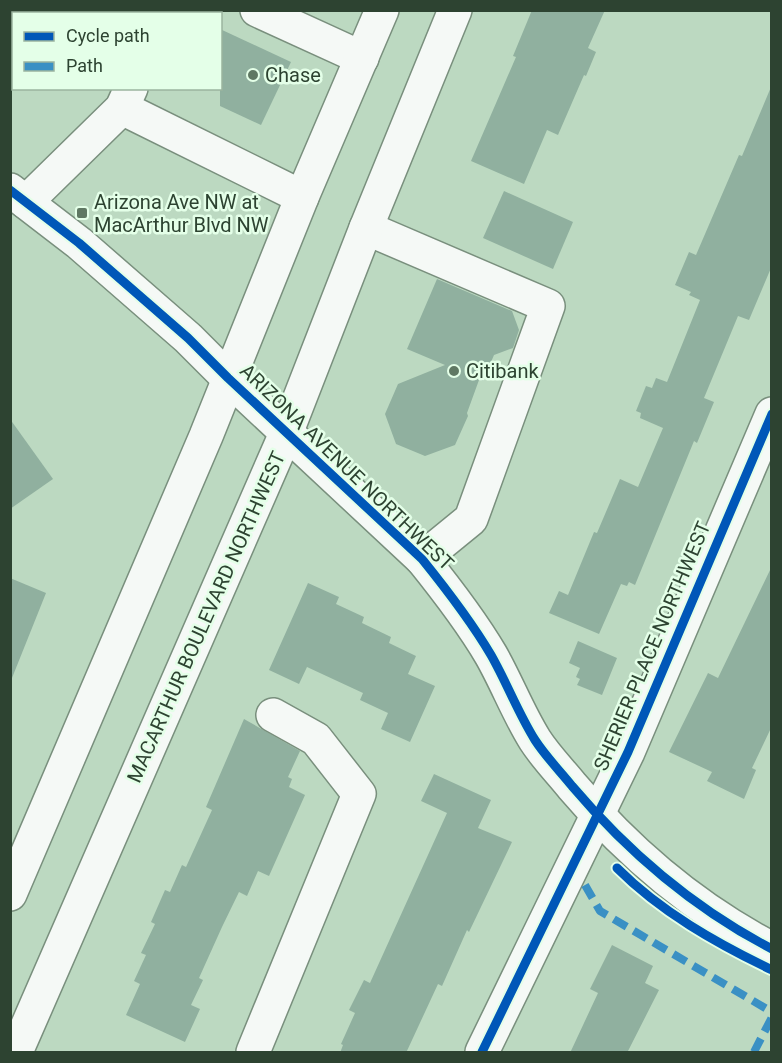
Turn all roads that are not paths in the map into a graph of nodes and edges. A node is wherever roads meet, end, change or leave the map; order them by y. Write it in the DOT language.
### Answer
graph roads {
  1 [pos="257,10"];
  2 [pos="382,10"];
  3 [pos="455,10"];
  4 [pos="362,58"];
  5 [pos="126,98"];
  6 [pos="18,196"];
  7 [pos="302,197"];
  8 [pos="366,228"];
  9 [pos="228,378"];
  10 [pos="771,414"];
  11 [pos="287,431"];
  12 [pos="422,559"];
  13 [pos="273,715"];
  14 [pos="597,816"];
  15 [pos="10,894"];
  16 [pos="771,949"];
  17 [pos="16,1053"];
  18 [pos="253,1053"];
  19 [pos="482,1053"];
  1 -- 4 [label="main road"];
  2 -- 4 [label="main road"];
  3 -- 8 [label="main road, MACARTHUR BOULEVARD NORTHWEST"];
  4 -- 7 [label="main road"];
  5 -- 6 [label="main road"];
  5 -- 7 [label="main road"];
  6 -- 9 [label="main road, ARIZONA AVENUE NORTHWEST"];
  7 -- 9 [label="main road"];
  8 -- 11 [label="main road, MACARTHUR BOULEVARD NORTHWEST"];
  8 -- 12 [label="main road"];
  9 -- 11 [label="main road, ARIZONA AVENUE NORTHWEST"];
  9 -- 15 [label="main road"];
  10 -- 14 [label="main road, SHERIER PLACE NORTHWEST"];
  11 -- 12 [label="main road, ARIZONA AVENUE NORTHWEST"];
  11 -- 17 [label="main road, MACARTHUR BOULEVARD NORTHWEST"];
  12 -- 14 [label="main road, ARIZONA AVENUE NORTHWEST"];
  13 -- 18 [label="main road"];
  14 -- 16 [label="main road, ARIZONA AVENUE NORTHWEST"];
  14 -- 19 [label="main road, SHERIER PLACE NORTHWEST"];
}
